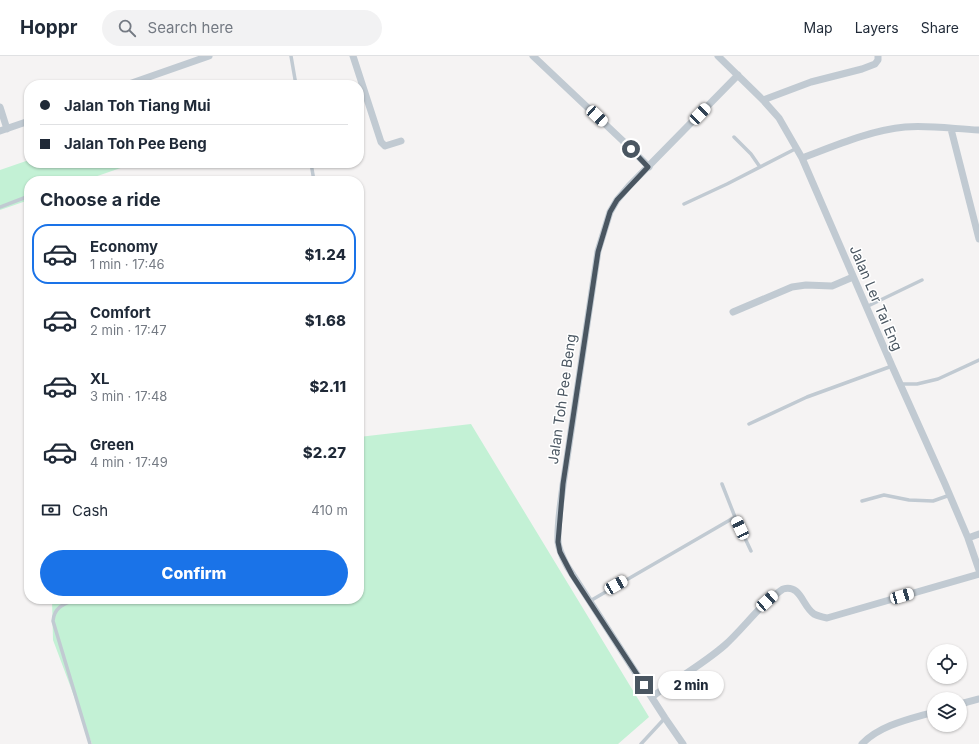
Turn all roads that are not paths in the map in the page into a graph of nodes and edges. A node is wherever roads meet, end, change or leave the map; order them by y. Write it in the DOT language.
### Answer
graph roads {
  1 [pos="209,56"];
  2 [pos="291,56"];
  3 [pos="353,56"];
  4 [pos="533,56"];
  5 [pos="718,56"];
  6 [pos="878,56"];
  7 [pos="738,75"];
  8 [pos="140,80"];
  9 [pos="295,80"];
  10 [pos="361,80"];
  11 [pos="364,90"];
  12 [pos="763,100"];
  13 [pos="0,107"];
  14 [pos="24,122"];
  15 [pos="7,129"];
  16 [pos="951,129"];
  17 [pos="979,130"];
  18 [pos="0,131"];
  19 [pos="734,137"];
  20 [pos="401,141"];
  21 [pos="797,148"];
  22 [pos="802,158"];
  23 [pos="648,167"];
  24 [pos="760,167"];
  25 [pos="24,198"];
  26 [pos="684,204"];
  27 [pos="0,207"];
  28 [pos="979,239"];
  29 [pos="853,276"];
  30 [pos="922,280"];
  31 [pos="866,307"];
  32 [pos="733,312"];
  33 [pos="979,360"];
  34 [pos="892,366"];
  35 [pos="900,384"];
  36 [pos="749,424"];
  37 [pos="722,484"];
  38 [pos="950,495"];
  39 [pos="862,501"];
  40 [pos="735,517"];
  41 [pos="979,534"];
  42 [pos="968,538"];
  43 [pos="751,551"];
  44 [pos="979,570"];
  45 [pos="979,574"];
  46 [pos="590,600"];
  47 [pos="64,604"];
  48 [pos="652,697"];
  49 [pos="979,699"];
  50 [pos="967,702"];
  51 [pos="927,714"];
  52 [pos="664,718"];
  53 [pos="90,744"];
  54 [pos="642,744"];
  55 [pos="683,744"];
  56 [pos="862,744"];
  1 -- 8 [label="street"];
  2 -- 9 [label="lane"];
  3 -- 10 [label="street"];
  4 -- 23 [label="street"];
  5 -- 7 [label="street, Jalan Ler Tai Eng"];
  6 -- 12 [label="street"];
  7 -- 12 [label="street, Jalan Ler Tai Eng"];
  7 -- 23 [label="street, Jalan Toh Pee Beng"];
  11 -- 20 [label="street"];
  12 -- 21 [label="street, Jalan Ler Tai Eng"];
  13 -- 15 [label="street"];
  14 -- 15 [label="street"];
  15 -- 18 [label="street"];
  16 -- 17 [label="street"];
  16 -- 22 [label="street"];
  16 -- 28 [label="street"];
  19 -- 24 [label="lane"];
  21 -- 22 [label="street, Jalan Ler Tai Eng"];
  21 -- 24 [label="lane"];
  22 -- 29 [label="street, Jalan Ler Tai Eng"];
  23 -- 46 [label="street, Jalan Toh Pee Beng"];
  24 -- 26 [label="lane"];
  25 -- 27 [label="lane"];
  29 -- 31 [label="street, Jalan Ler Tai Eng"];
  29 -- 32 [label="street"];
  30 -- 31 [label="lane"];
  31 -- 34 [label="street, Jalan Ler Tai Eng"];
  33 -- 35 [label="lane"];
  34 -- 35 [label="street, Jalan Ler Tai Eng"];
  34 -- 36 [label="lane"];
  35 -- 38 [label="street, Jalan Ler Tai Eng"];
  37 -- 40 [label="lane"];
  38 -- 39 [label="lane"];
  38 -- 42 [label="street, Jalan Ler Tai Eng"];
  40 -- 43 [label="lane"];
  40 -- 46 [label="lane"];
  41 -- 42 [label="street"];
  42 -- 44 [label="street, Jalan Ler Tai Eng"];
  45 -- 48 [label="street"];
  46 -- 48 [label="street, Jalan Toh Pee Beng"];
  47 -- 53 [label="lane"];
  48 -- 52 [label="street, Jalan Toh Pee Beng"];
  49 -- 50 [label="street"];
  51 -- 56 [label="street"];
  52 -- 54 [label="lane"];
  52 -- 55 [label="street, Jalan Toh Pee Beng"];
}
